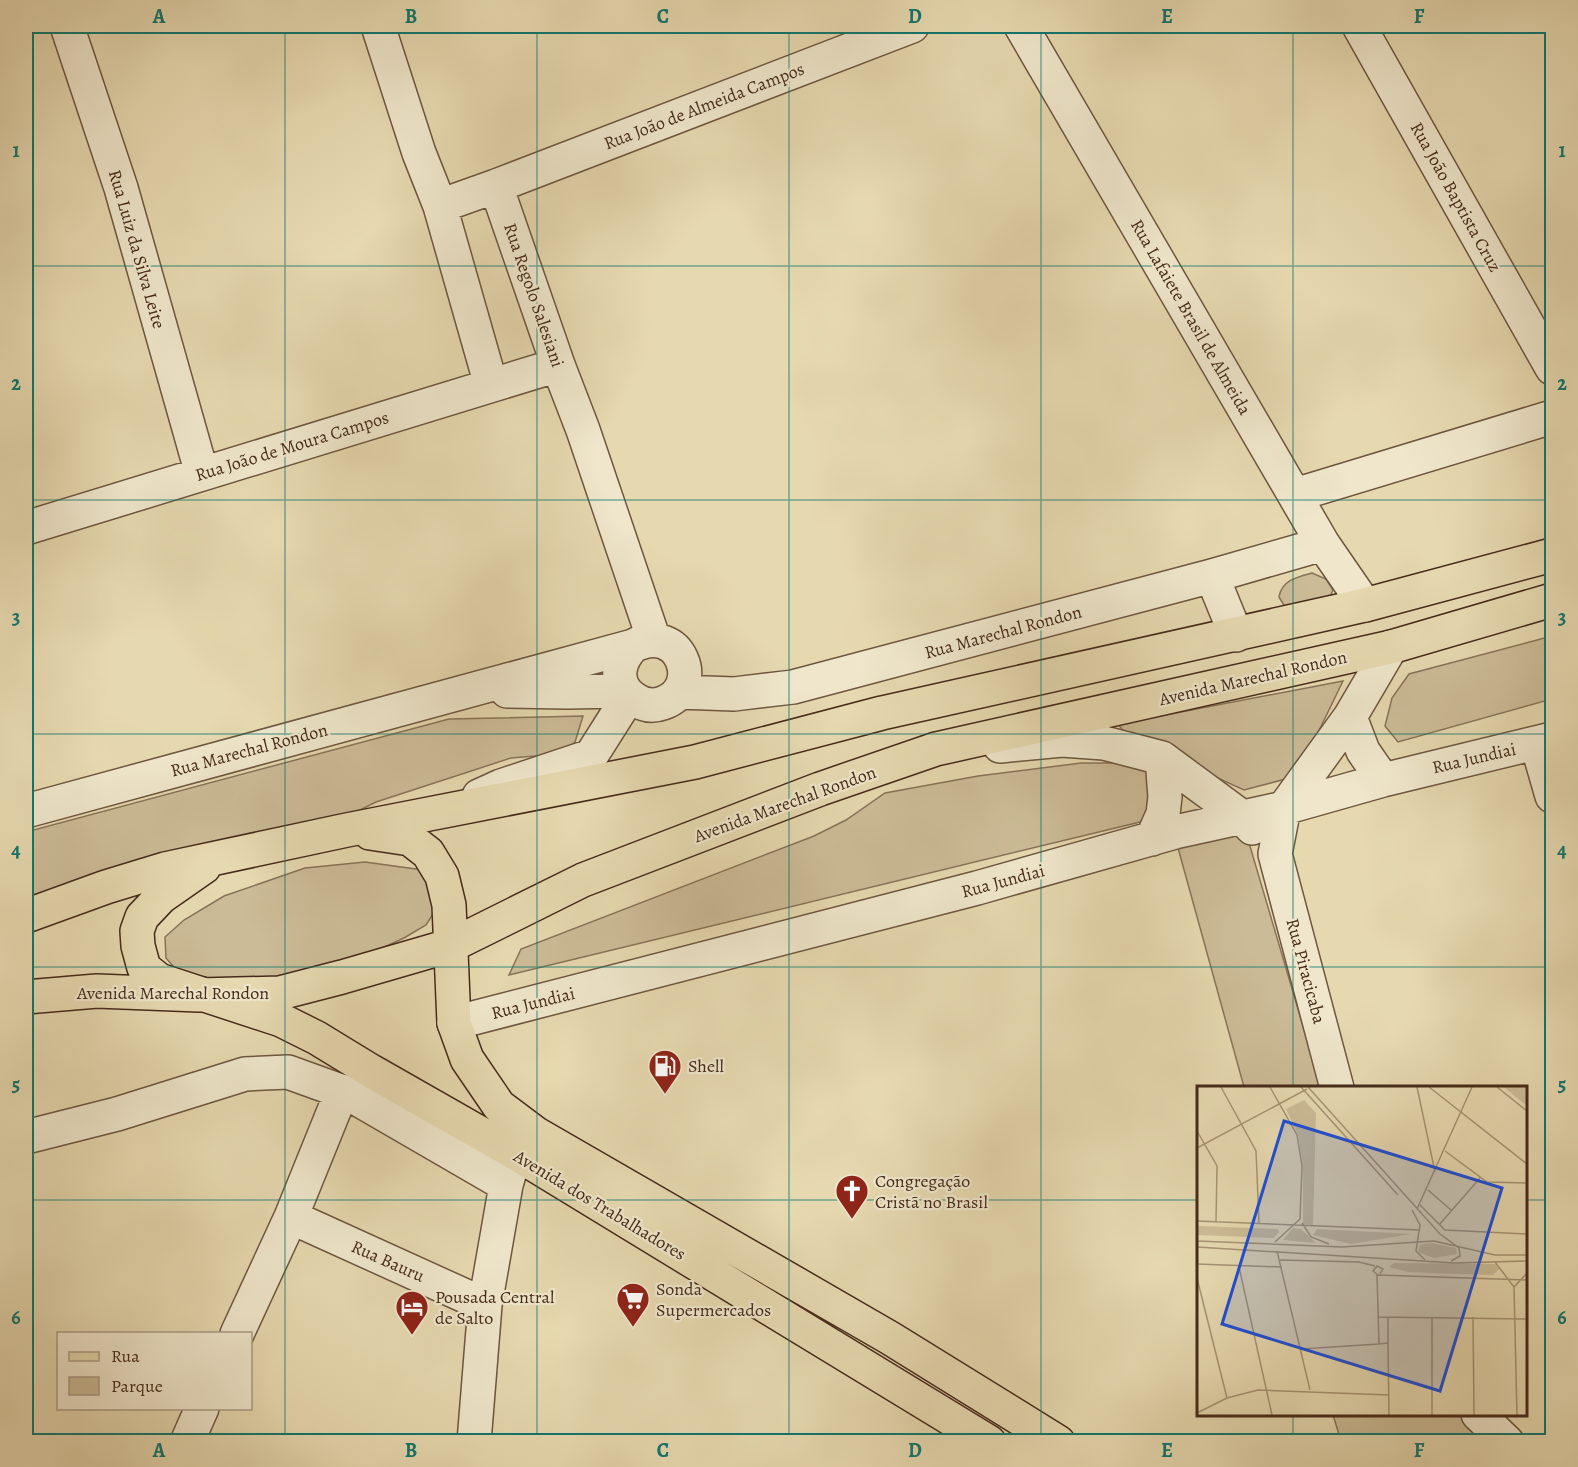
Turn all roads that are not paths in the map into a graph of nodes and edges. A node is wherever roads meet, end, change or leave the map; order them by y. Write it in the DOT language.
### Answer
graph roads {
  1 [pos="67,26"];
  2 [pos="378,26"];
  3 [pos="912,26"];
  4 [pos="1022,26"];
  5 [pos="1359,26"];
  6 [pos="496,186"];
  7 [pos="440,206"];
  8 [pos="558,365"];
  9 [pos="1552,368"];
  10 [pos="491,385"];
  11 [pos="1552,417"];
  12 [pos="202,474"];
  13 [pos="1295,495"];
  14 [pos="26,528"];
  15 [pos="1323,543"];
  16 [pos="1552,555"];
  17 [pos="1212,576"];
  18 [pos="1552,600"];
  19 [pos="1365,605"];
  20 [pos="1236,635"];
  21 [pos="643,643"];
  22 [pos="1391,646"];
  23 [pos="473,690"];
  24 [pos="678,692"];
  25 [pos="627,693"];
  26 [pos="1350,717"];
  27 [pos="1545,742"];
  28 [pos="936,749"];
  29 [pos="1162,758"];
  30 [pos="1383,780"];
  31 [pos="1552,796"];
  32 [pos="1284,808"];
  33 [pos="445,810"];
  34 [pos="26,811"];
  35 [pos="1242,816"];
  36 [pos="347,830"];
  37 [pos="1152,839"];
  38 [pos="1275,854"];
  39 [pos="218,858"];
  40 [pos="26,916"];
  41 [pos="452,945"];
  42 [pos="199,994"];
  43 [pos="26,997"];
  44 [pos="454,1023"];
  45 [pos="1336,1086"];
  46 [pos="342,1091"];
  47 [pos="26,1137"];
  48 [pos="515,1153"];
  49 [pos="506,1185"];
  50 [pos="291,1217"];
  51 [pos="485,1305"];
  52 [pos="238,1332"];
  53 [pos="201,1410"];
  54 [pos="1480,1416"];
  55 [pos="477,1438"];
  56 [pos="187,1442"];
  57 [pos="989,1442"];
  58 [pos="1058,1442"];
  59 [pos="1507,1442"];
  1 -- 12 [label="street, Rua Luiz da Silva Leite"];
  2 -- 7 [label="street"];
  3 -- 6 [label="street, Rua João de Almeida Campos"];
  4 -- 13 [label="street, Rua Lafaiete Brasil de Almeida"];
  5 -- 9 [label="street, Rua João Baptista Cruz"];
  6 -- 7 [label="street"];
  6 -- 8 [label="street, Rua Regolo Salesiani"];
  7 -- 10 [label="street"];
  8 -- 10 [label="street, Rua João de Moura Campos"];
  8 -- 21 [label="street, Rua Regolo Salesiani"];
  10 -- 12 [label="street, Rua João de Moura Campos"];
  11 -- 13 [label="street"];
  12 -- 14 [label="street, Rua João de Moura Campos"];
  13 -- 15 [label="street, Rua Lafaiete Brasil de Almeida"];
  15 -- 17 [label="street, Rua Marechal Rondon"];
  15 -- 19 [label="street, Rua Lafaiete Brasil de Almeida"];
  16 -- 19 [label="main road"];
  17 -- 20 [label="street"];
  17 -- 24 [label="street, Rua Marechal Rondon"];
  18 -- 22 [label="main road, Avenida Marechal Rondon"];
  19 -- 20 [label="main road"];
  20 -- 33 [label="main road"];
  21 -- 23 [label="street, Rua Marechal Rondon"];
  21 -- 24 [label="street"];
  21 -- 25 [label="street"];
  22 -- 26 [label="street"];
  22 -- 28 [label="main road, Avenida Marechal Rondon"];
  23 -- 25 [label="street"];
  23 -- 34 [label="street, Rua Marechal Rondon"];
  24 -- 25 [label="street"];
  25 -- 33 [label="street"];
  26 -- 30 [label="street"];
  26 -- 32 [label="street"];
  27 -- 30 [label="street, Rua Jundiai"];
  27 -- 31 [label="street"];
  28 -- 29 [label="street"];
  28 -- 41 [label="main road, Avenida Marechal Rondon"];
  29 -- 35 [label="street, Rua Piracicaba"];
  29 -- 37 [label="street"];
  30 -- 32 [label="street, Rua Jundiai"];
  32 -- 35 [label="street, Rua Jundiai"];
  32 -- 38 [label="street, Rua Piracicaba"];
  33 -- 36 [label="main road"];
  35 -- 37 [label="street, Rua Jundiai"];
  35 -- 38 [label="street, Rua Piracicaba"];
  36 -- 39 [label="main road"];
  36 -- 41 [label="main road, Avenida dos Trabalhadores"];
  37 -- 44 [label="street, Rua Jundiai"];
  38 -- 45 [label="street, Rua Piracicaba"];
  39 -- 40 [label="main road"];
  39 -- 42 [label="main road"];
  41 -- 42 [label="main road, Avenida Marechal Rondon"];
  41 -- 44 [label="main road, Avenida dos Trabalhadores"];
  42 -- 43 [label="main road, Avenida Marechal Rondon"];
  42 -- 48 [label="main road, Avenida dos Trabalhadores"];
  44 -- 58 [label="main road, Avenida dos Trabalhadores"];
  46 -- 47 [label="street"];
  46 -- 49 [label="street"];
  46 -- 50 [label="street"];
  48 -- 49 [label="street"];
  48 -- 57 [label="main road, Avenida dos Trabalhadores"];
  49 -- 51 [label="street"];
  50 -- 51 [label="street, Rua Bauru"];
  50 -- 52 [label="street"];
  51 -- 55 [label="street"];
  53 -- 56 [label="street"];
  54 -- 59 [label="street"];
}
